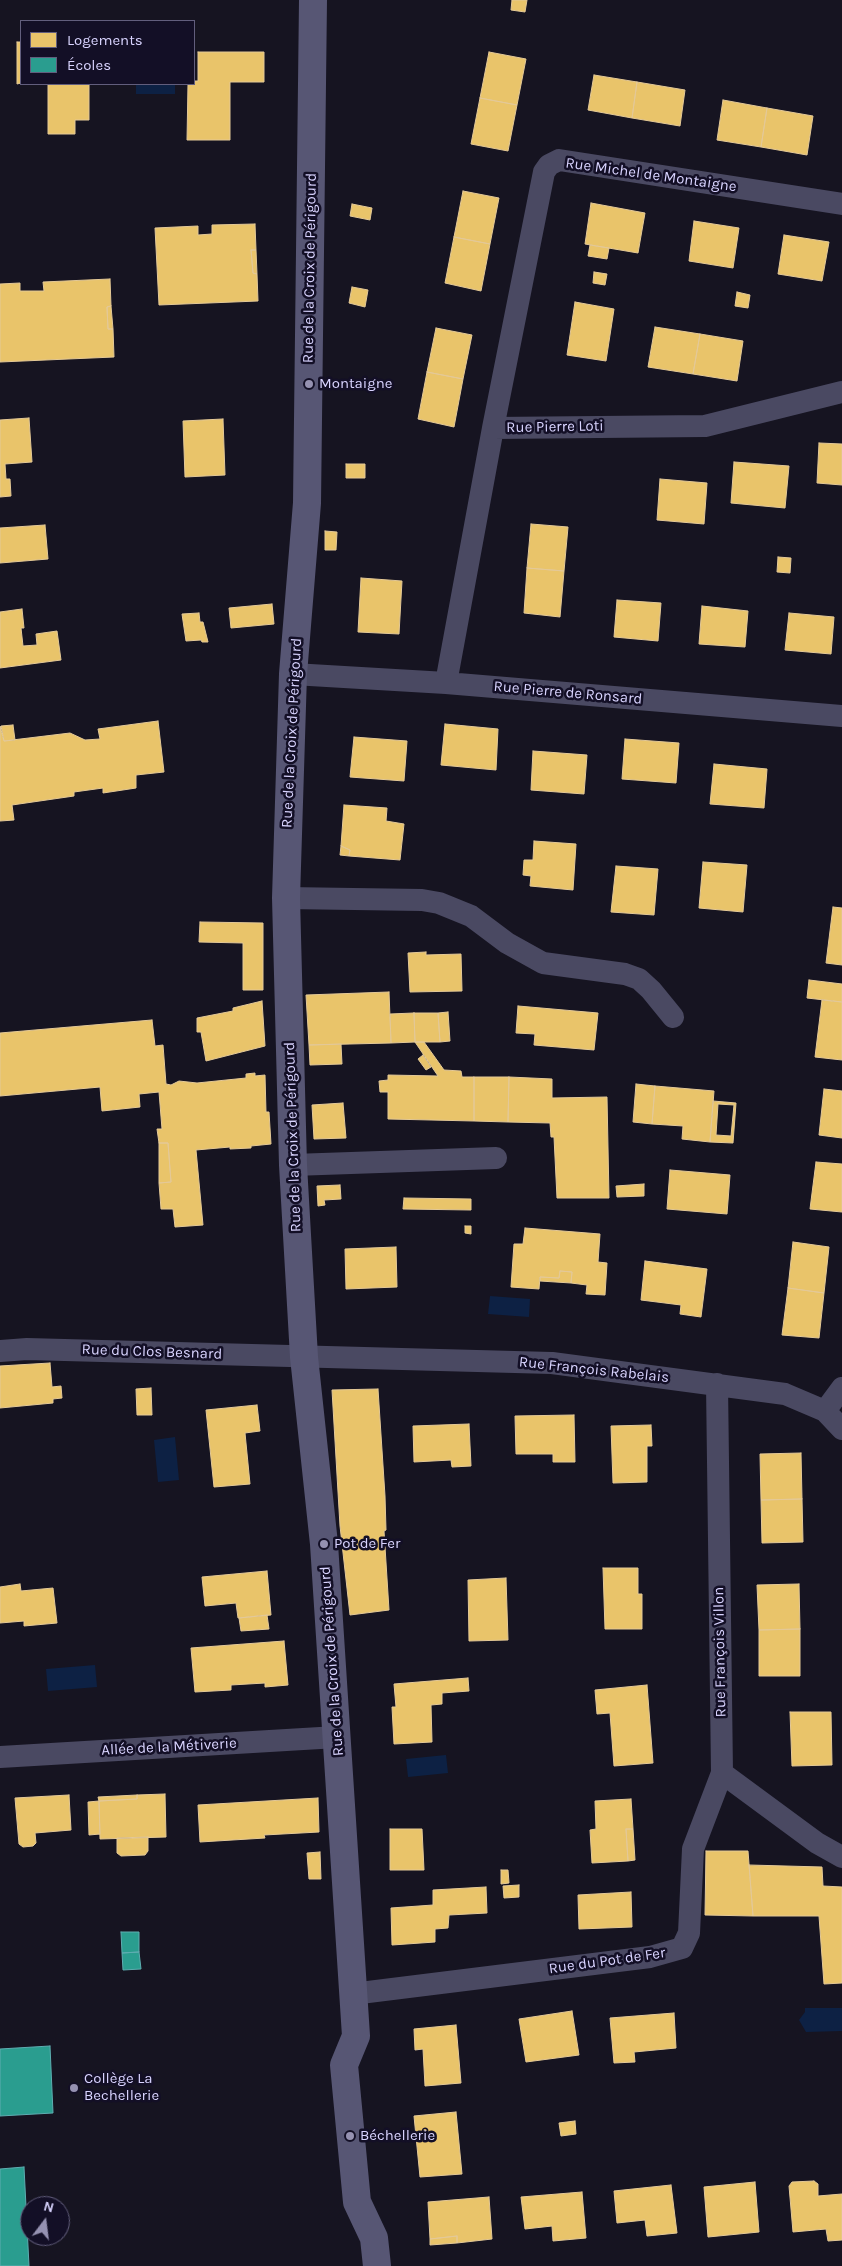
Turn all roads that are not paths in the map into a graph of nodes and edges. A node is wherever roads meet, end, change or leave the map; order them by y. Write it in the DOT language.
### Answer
graph roads {
  1 [pos="313,0"];
  2 [pos="842,204"];
  3 [pos="842,392"];
  4 [pos="493,428"];
  5 [pos="293,674"];
  6 [pos="446,683"];
  7 [pos="842,716"];
  8 [pos="286,898"];
  9 [pos="673,1017"];
  10 [pos="496,1158"];
  11 [pos="293,1165"];
  12 [pos="0,1351"];
  13 [pos="304,1357"];
  14 [pos="717,1384"];
  15 [pos="842,1388"];
  16 [pos="825,1411"];
  17 [pos="842,1429"];
  18 [pos="337,1737"];
  19 [pos="0,1757"];
  20 [pos="722,1773"];
  21 [pos="842,1857"];
  22 [pos="352,1994"];
  23 [pos="378,2266"];
  1 -- 5 [label="street, Rue de la Croix de Périgourd"];
  2 -- 4 [label="street, Rue Michel de Montaigne"];
  3 -- 4 [label="street, Rue Pierre Loti"];
  4 -- 6 [label="street, Rue Pierre Loti"];
  5 -- 6 [label="street, Rue Pierre de Ronsard"];
  5 -- 8 [label="street, Rue de la Croix de Périgourd"];
  6 -- 7 [label="street, Rue Pierre de Ronsard"];
  8 -- 9 [label="street"];
  8 -- 11 [label="street, Rue de la Croix de Périgourd"];
  10 -- 11 [label="street"];
  11 -- 13 [label="street, Rue de la Croix de Périgourd"];
  12 -- 13 [label="street, Rue du Clos Besnard"];
  13 -- 14 [label="street, Rue François Rabelais"];
  13 -- 18 [label="street, Rue de la Croix de Périgourd"];
  14 -- 16 [label="street, Rue François Rabelais"];
  14 -- 20 [label="street, Rue François Villon"];
  15 -- 16 [label="street"];
  16 -- 17 [label="street, Rue François Rabelais"];
  18 -- 19 [label="street, Allée de la Métiverie"];
  18 -- 22 [label="street, Rue de la Croix de Périgourd"];
  20 -- 21 [label="street"];
  20 -- 22 [label="street, Rue du Pot de Fer"];
  22 -- 23 [label="street, Rue de la Croix de Périgourd"];
}
